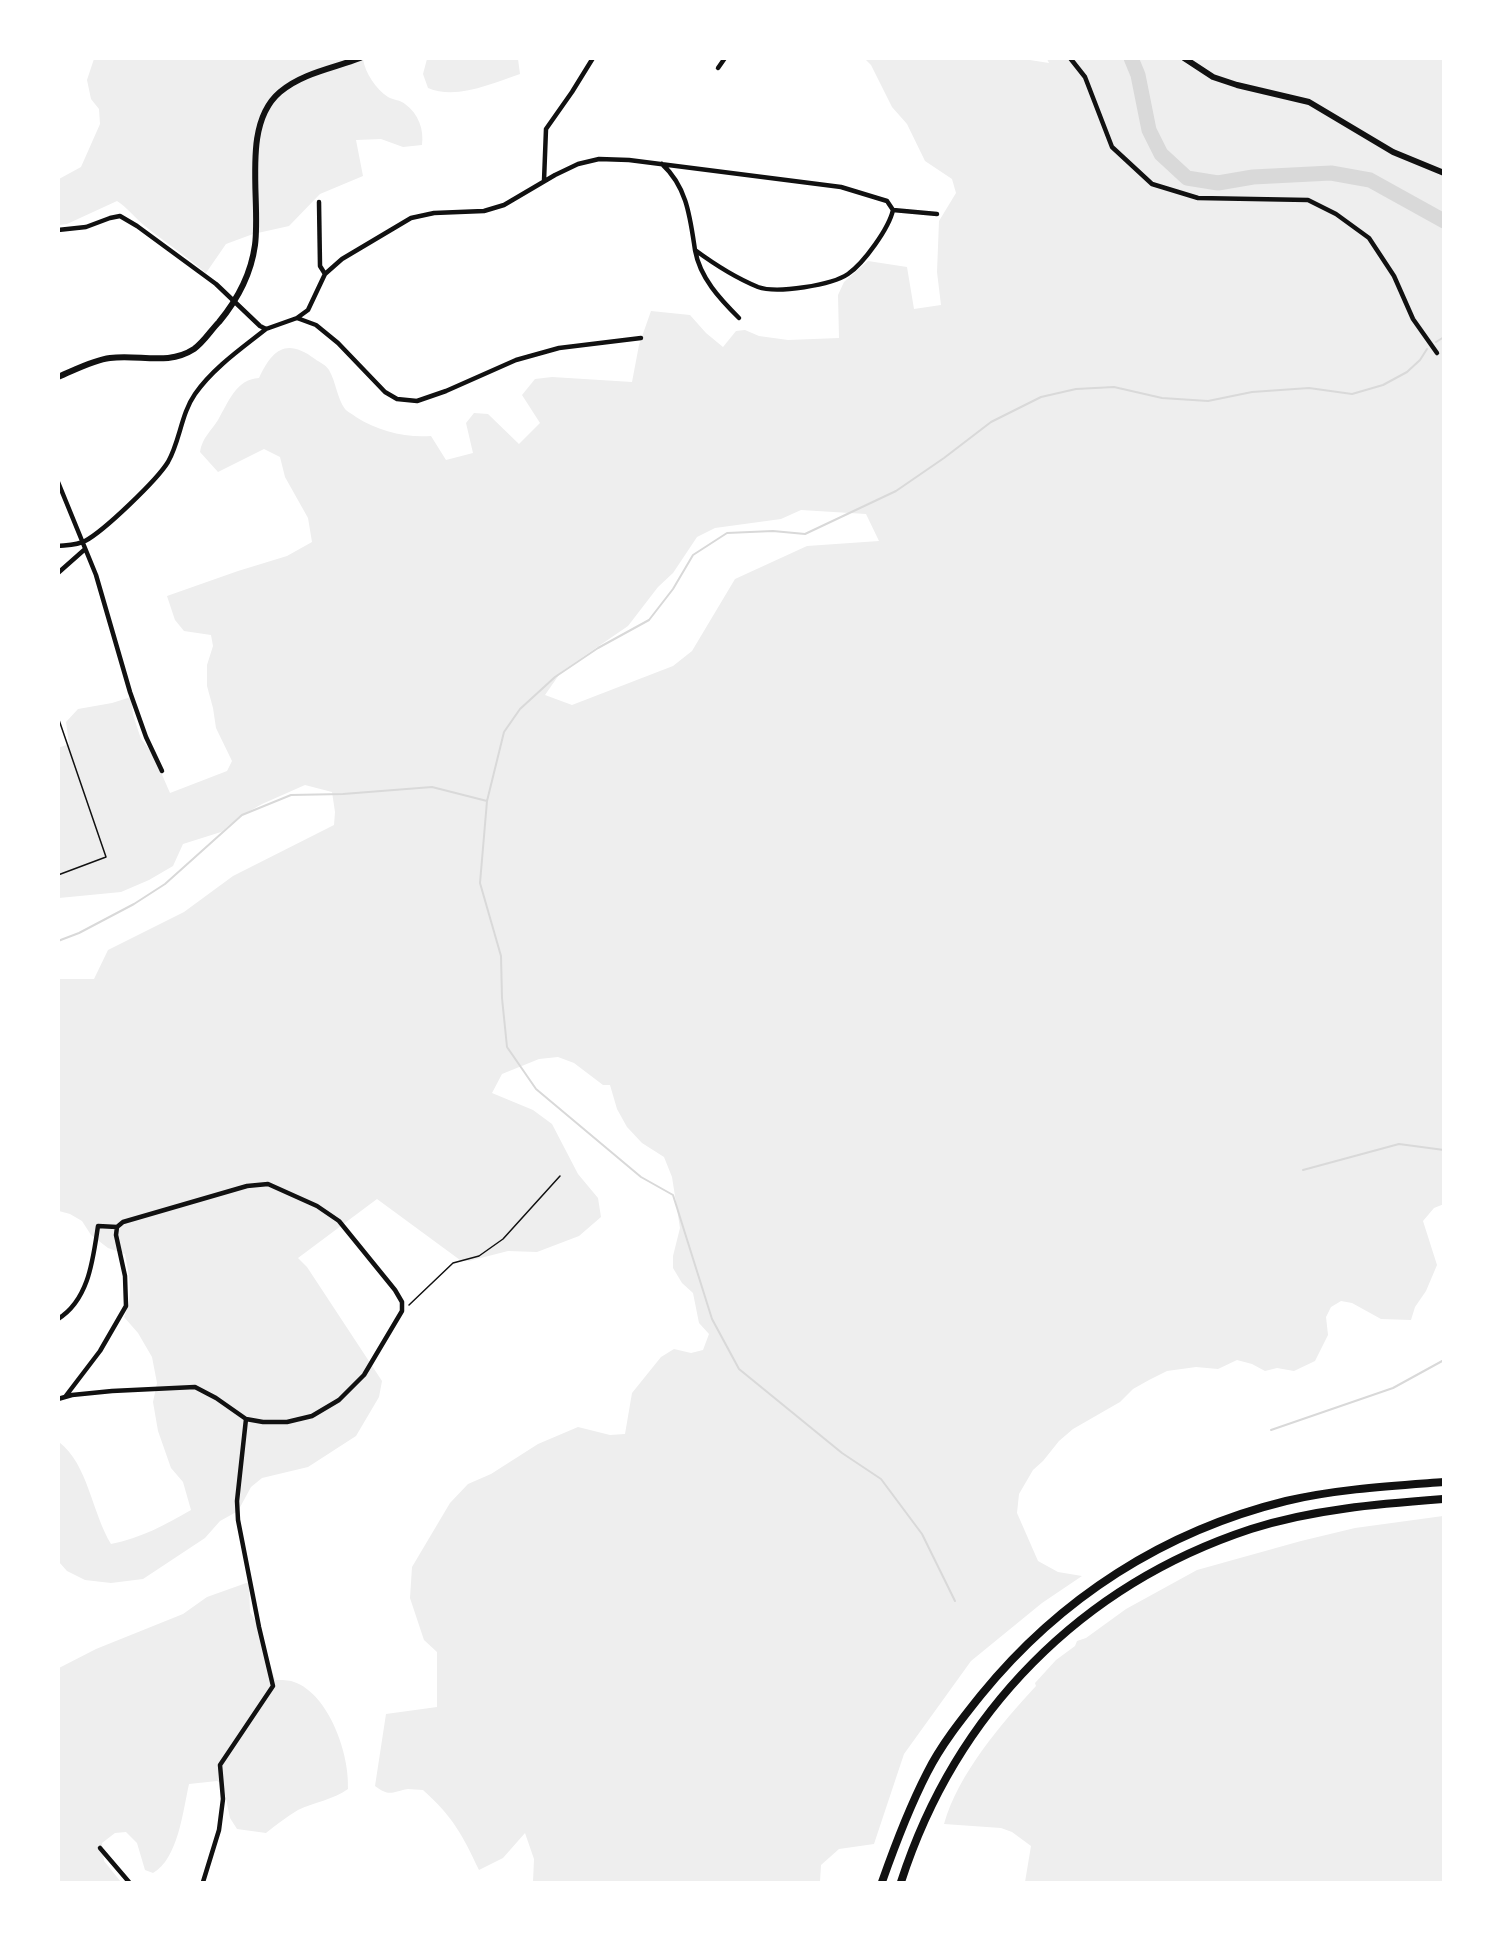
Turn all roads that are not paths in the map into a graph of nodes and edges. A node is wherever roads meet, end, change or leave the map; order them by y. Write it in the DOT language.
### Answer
graph roads {
  1 [pos="360,58"];
  2 [pos="593,58"];
  3 [pos="725,58"];
  4 [pos="1070,58"];
  5 [pos="1184,58"];
  6 [pos="718,68"];
  7 [pos="662,164"];
  8 [pos="1443,173"];
  9 [pos="544,181"];
  10 [pos="319,202"];
  11 [pos="892,210"];
  12 [pos="937,214"];
  13 [pos="58,230"];
  14 [pos="695,250"];
  15 [pos="325,274"];
  16 [pos="235,300"];
  17 [pos="297,318"];
  18 [pos="739,318"];
  19 [pos="266,329"];
  20 [pos="641,338"];
  21 [pos="1437,352"];
  22 [pos="58,376"];
  23 [pos="58,482"];
  24 [pos="82,542"];
  25 [pos="58,546"];
  26 [pos="84,550"];
  27 [pos="58,573"];
  28 [pos="162,771"];
  29 [pos="117,1227"];
  30 [pos="58,1319"];
  31 [pos="61,1398"];
  32 [pos="246,1419"];
  33 [pos="1443,1482"];
  34 [pos="1443,1499"];
  35 [pos="100,1848"];
  36 [pos="129,1882"];
  37 [pos="203,1882"];
  38 [pos="882,1882"];
  39 [pos="901,1882"];
  1 -- 16 [label="street"];
  2 -- 9 [label="street"];
  3 -- 6 [label="street"];
  4 -- 21 [label="street"];
  5 -- 8 [label="street"];
  7 -- 9 [label="street"];
  7 -- 11 [label="street"];
  7 -- 14 [label="street"];
  9 -- 15 [label="street"];
  10 -- 15 [label="street"];
  11 -- 12 [label="street"];
  11 -- 14 [label="street"];
  13 -- 16 [label="street"];
  14 -- 18 [label="street"];
  15 -- 17 [label="street"];
  16 -- 19 [label="street"];
  16 -- 22 [label="street"];
  17 -- 19 [label="street"];
  17 -- 20 [label="street"];
  19 -- 24 [label="street"];
  23 -- 24 [label="street"];
  24 -- 25 [label="street"];
  24 -- 26 [label="street"];
  26 -- 27 [label="street"];
  26 -- 28 [label="street"];
  29 -- 30 [label="street"];
  29 -- 31 [label="street"];
  29 -- 32 [label="street"];
  31 -- 32 [label="street"];
  32 -- 37 [label="street"];
  33 -- 38 [label="highway"];
  34 -- 39 [label="highway"];
  35 -- 36 [label="street"];
}
